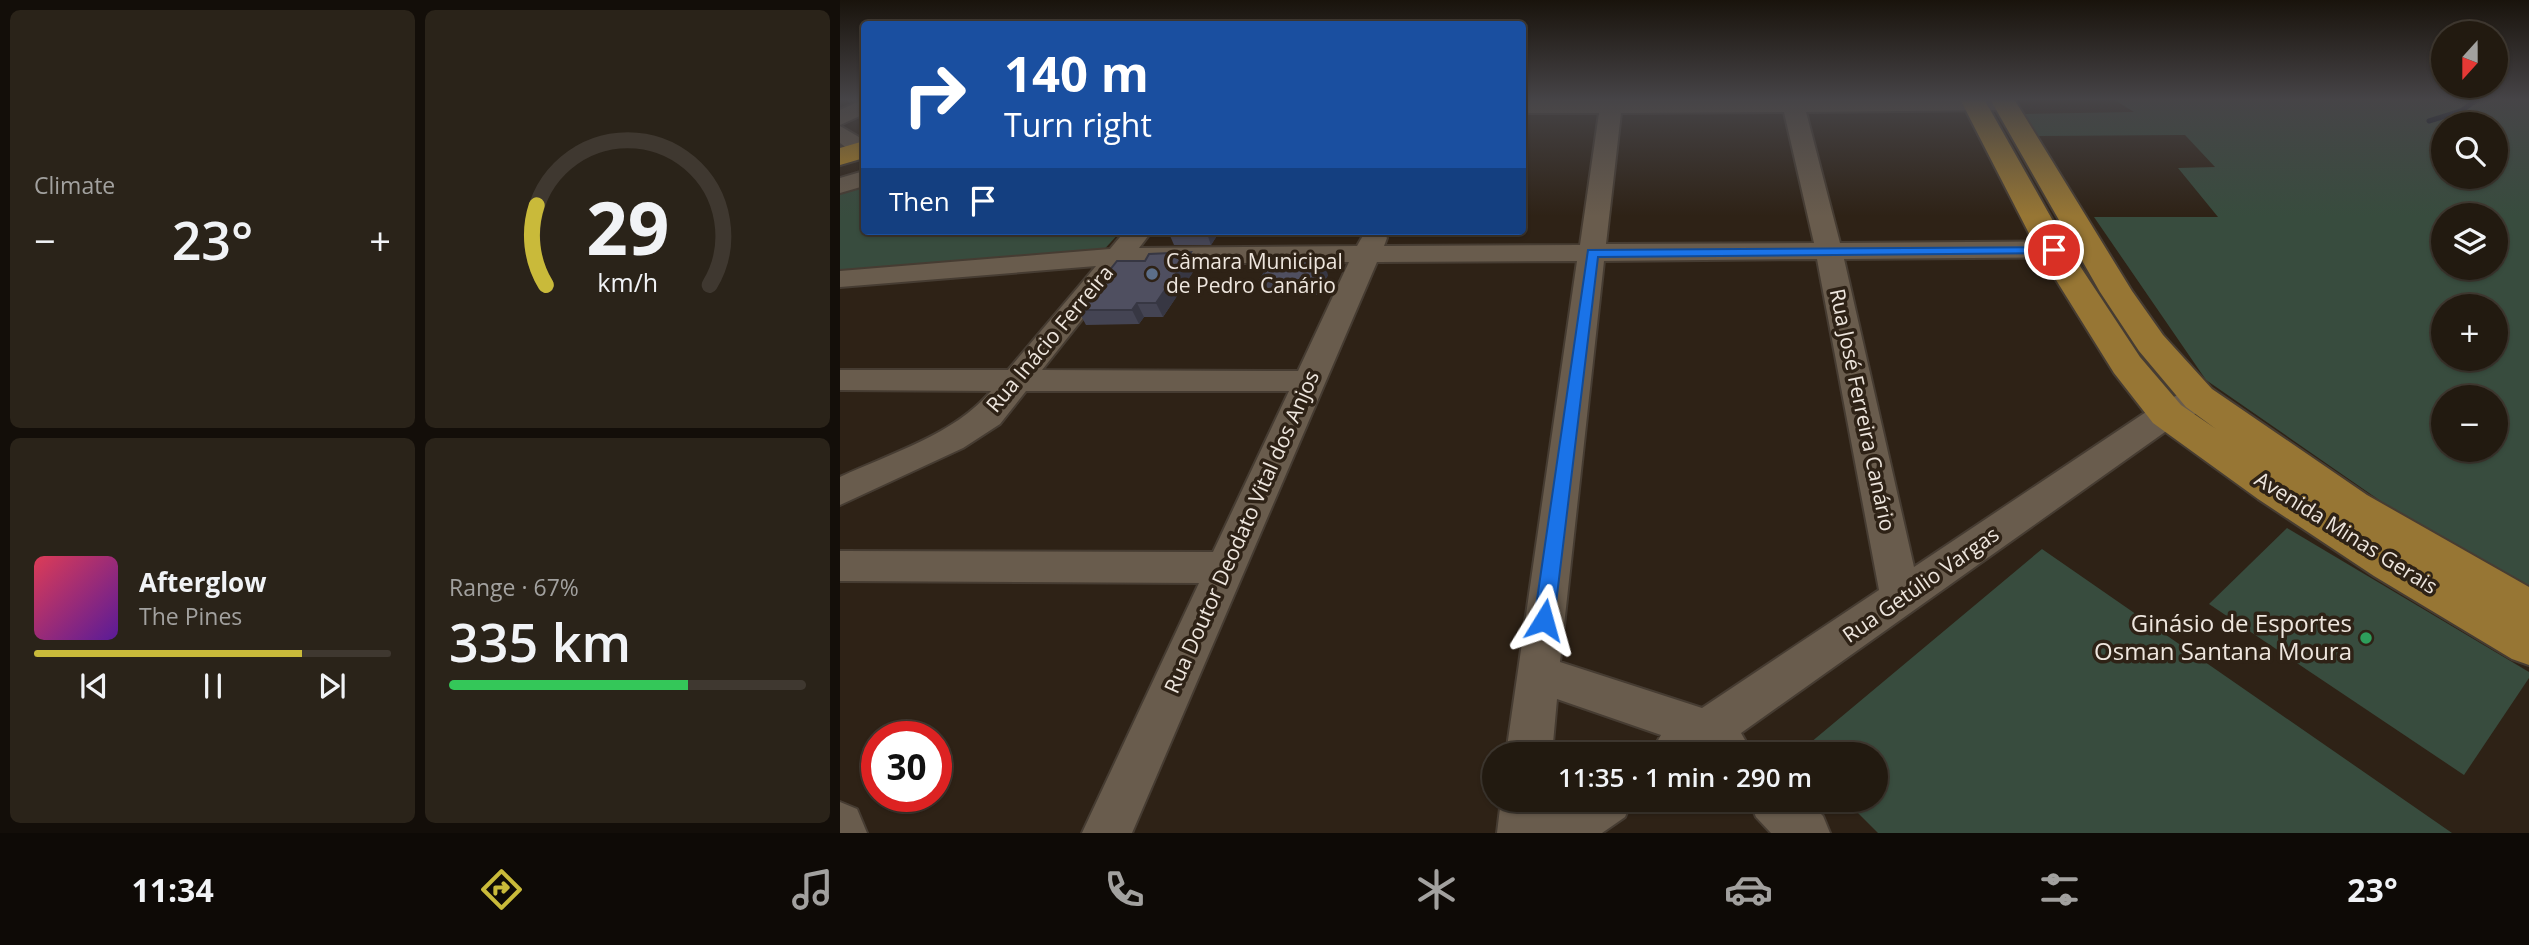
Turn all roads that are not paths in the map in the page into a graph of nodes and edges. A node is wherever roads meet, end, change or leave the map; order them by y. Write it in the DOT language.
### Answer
graph roads {
  1 [pos="1607,138"];
  2 [pos="1802,138"];
  3 [pos="2004,138"];
  4 [pos="2013,138"];
  5 [pos="861,151"];
  6 [pos="840,157"];
  7 [pos="861,179"];
  8 [pos="840,186"];
  9 [pos="1136,235"];
  10 [pos="1372,243"];
  11 [pos="2089,249"];
  12 [pos="2054,250"];
  13 [pos="1829,251"];
  14 [pos="1592,253"];
  15 [pos="1118,256"];
  16 [pos="840,279"];
  17 [pos="840,380"];
  18 [pos="1019,381"];
  19 [pos="1309,381"];
  20 [pos="2183,406"];
  21 [pos="840,492"];
  22 [pos="840,566"];
  23 [pos="1226,568"];
  24 [pos="1901,599"];
  25 [pos="2529,610"];
  26 [pos="2529,644"];
  27 [pos="1537,673"];
  28 [pos="1530,742"];
  29 [pos="1695,742"];
  30 [pos="1709,742"];
  31 [pos="1524,812"];
  32 [pos="1591,812"];
  33 [pos="1785,812"];
  34 [pos="840,826"];
  35 [pos="842,833"];
  36 [pos="1107,833"];
  37 [pos="1522,833"];
  38 [pos="1560,833"];
  39 [pos="1805,833"];
  1 -- 14 [label="street"];
  2 -- 13 [label="street, Rua José Ferreira Canário"];
  3 -- 12 [label="main road"];
  4 -- 11 [label="main road"];
  5 -- 6 [label="highway"];
  7 -- 8 [label="street"];
  9 -- 15 [label="street, Rua Inácio Ferreira"];
  10 -- 14 [label="street"];
  10 -- 15 [label="street"];
  10 -- 19 [label="street, Rua Doutor Deodato Vital dos Anjos"];
  11 -- 12 [label="street"];
  11 -- 20 [label="main road"];
  12 -- 13 [label="street"];
  12 -- 20 [label="main road"];
  13 -- 14 [label="street"];
  13 -- 24 [label="street, Rua José Ferreira Canário"];
  14 -- 27 [label="street"];
  15 -- 16 [label="street"];
  15 -- 18 [label="street, Rua Inácio Ferreira"];
  17 -- 18 [label="street"];
  18 -- 19 [label="street"];
  18 -- 21 [label="street, Rua Inácio Ferreira"];
  19 -- 23 [label="street, Rua Doutor Deodato Vital dos Anjos"];
  20 -- 24 [label="street, Rua Getúlio Vargas"];
  20 -- 25 [label="main road, Avenida Minas Gerais"];
  20 -- 26 [label="main road, Avenida Minas Gerais"];
  22 -- 23 [label="street"];
  23 -- 36 [label="street, Rua Doutor Deodato Vital dos Anjos"];
  24 -- 30 [label="street, Rua Getúlio Vargas"];
  27 -- 28 [label="street"];
  27 -- 29 [label="street"];
  31 -- 37 [label="street"];
  32 -- 38 [label="street"];
  33 -- 39 [label="street"];
  34 -- 35 [label="street"];
}
